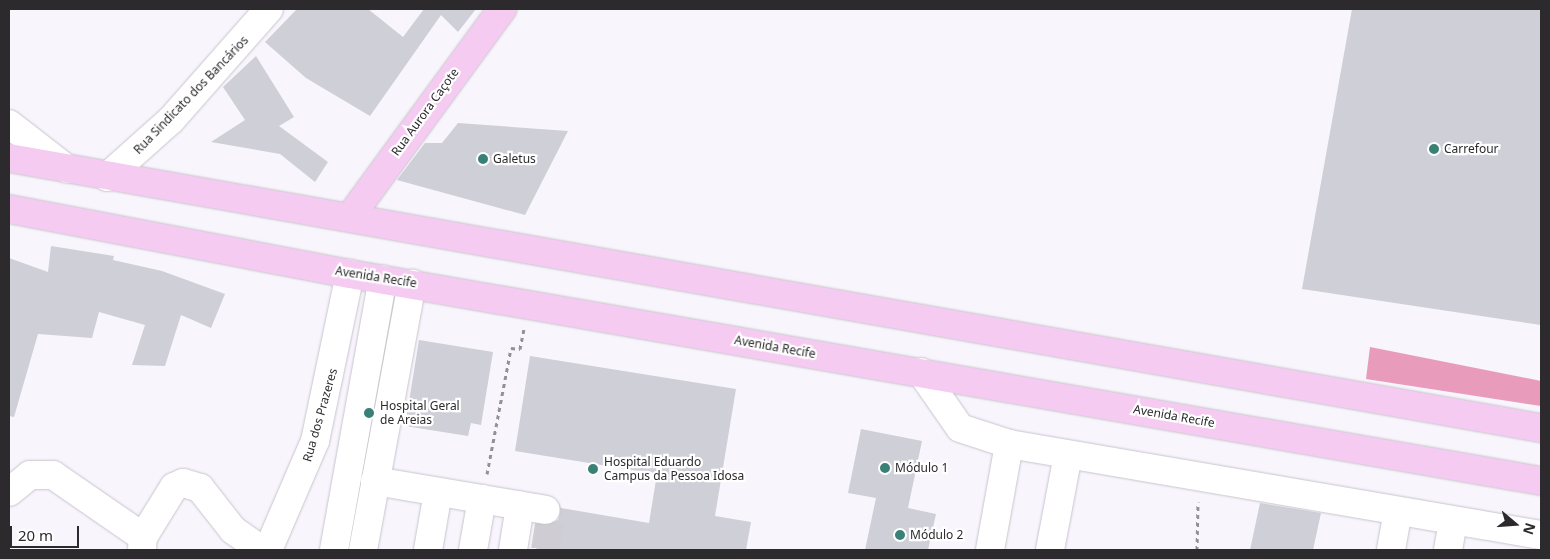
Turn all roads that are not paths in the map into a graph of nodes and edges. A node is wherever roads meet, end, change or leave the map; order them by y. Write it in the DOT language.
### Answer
graph roads {
  1 [pos="269,9"];
  2 [pos="502,9"];
  3 [pos="9,124"];
  4 [pos="9,158"];
  5 [pos="66,169"];
  6 [pos="107,177"];
  7 [pos="9,209"];
  8 [pos="350,217"];
  9 [pos="350,274"];
  10 [pos="383,279"];
  11 [pos="412,283"];
  12 [pos="922,372"];
  13 [pos="1541,428"];
  14 [pos="1008,444"];
  15 [pos="1068,455"];
  16 [pos="1541,480"];
  17 [pos="375,481"];
  18 [pos="9,492"];
  19 [pos="438,492"];
  20 [pos="482,499"];
  21 [pos="520,506"];
  22 [pos="546,510"];
  23 [pos="1398,512"];
  24 [pos="1453,521"];
  25 [pos="1541,535"];
  26 [pos="143,544"];
  27 [pos="262,550"];
  28 [pos="268,550"];
  29 [pos="334,550"];
  30 [pos="363,550"];
  31 [pos="428,550"];
  32 [pos="473,550"];
  33 [pos="513,550"];
  34 [pos="990,550"];
  35 [pos="1050,550"];
  36 [pos="1391,550"];
  37 [pos="1448,550"];
  1 -- 6 [label="street, Rua Sindicato dos Bancários"];
  2 -- 8 [label="main road, Rua Aurora Caçote"];
  3 -- 5 [label="street"];
  4 -- 5 [label="main road"];
  5 -- 6 [label="main road"];
  6 -- 8 [label="main road"];
  7 -- 9 [label="main road, Avenida Recife"];
  8 -- 13 [label="main road"];
  9 -- 10 [label="main road, Avenida Recife"];
  9 -- 28 [label="street, Rua dos Prazeres"];
  10 -- 11 [label="main road, Avenida Recife"];
  10 -- 29 [label="street"];
  11 -- 12 [label="main road, Avenida Recife"];
  11 -- 17 [label="street"];
  12 -- 14 [label="street"];
  12 -- 16 [label="main road, Avenida Recife"];
  14 -- 15 [label="street"];
  14 -- 34 [label="street"];
  15 -- 23 [label="street"];
  15 -- 35 [label="street"];
  17 -- 19 [label="street"];
  17 -- 30 [label="street"];
  18 -- 26 [label="street"];
  19 -- 20 [label="street"];
  19 -- 31 [label="street"];
  20 -- 21 [label="street"];
  20 -- 32 [label="street"];
  21 -- 22 [label="street"];
  21 -- 33 [label="street"];
  23 -- 24 [label="street"];
  23 -- 36 [label="street"];
  24 -- 25 [label="street"];
  24 -- 37 [label="street"];
  26 -- 27 [label="street"];
}
